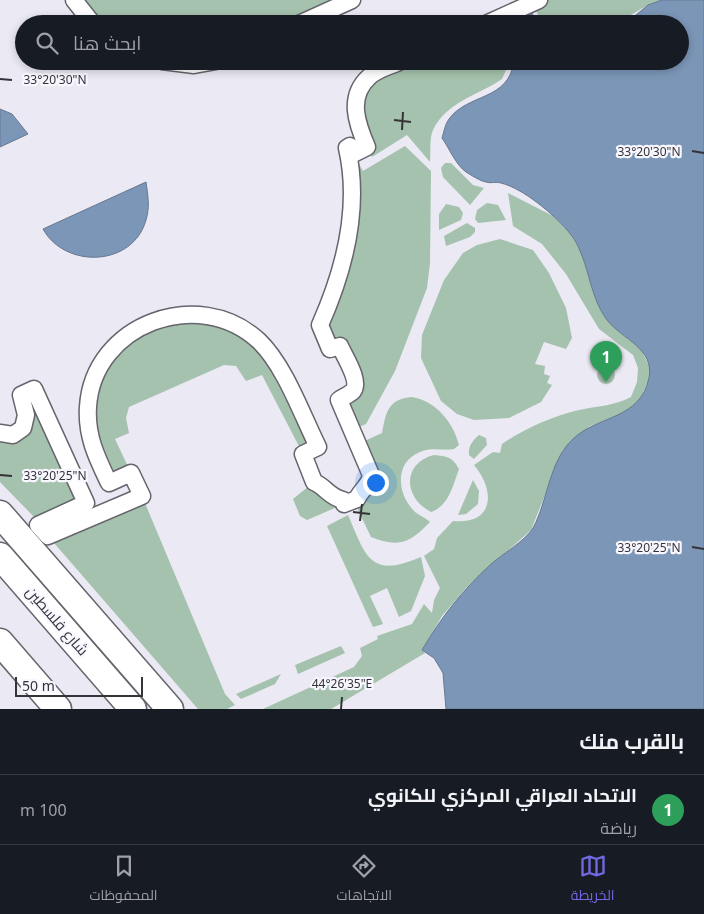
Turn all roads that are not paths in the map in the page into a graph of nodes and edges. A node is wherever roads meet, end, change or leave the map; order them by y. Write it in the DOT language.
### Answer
graph roads {
  1 [pos="74,0"];
  2 [pos="352,0"];
  3 [pos="539,0"];
  4 [pos="86,15"];
  5 [pos="319,15"];
  6 [pos="506,15"];
  7 [pos="382,70"];
  8 [pos="0,433"];
  9 [pos="0,514"];
  10 [pos="0,556"];
  11 [pos="0,642"];
  12 [pos="58,709"];
  13 [pos="133,709"];
  14 [pos="170,709"];
  1 -- 4 [label="street"];
  2 -- 5 [label="street"];
  3 -- 6 [label="street"];
  7 -- 8 [label="street"];
  9 -- 14 [label="main road"];
  10 -- 13 [label="main road, شارع فلسطين"];
  11 -- 12 [label="main road"];
}
